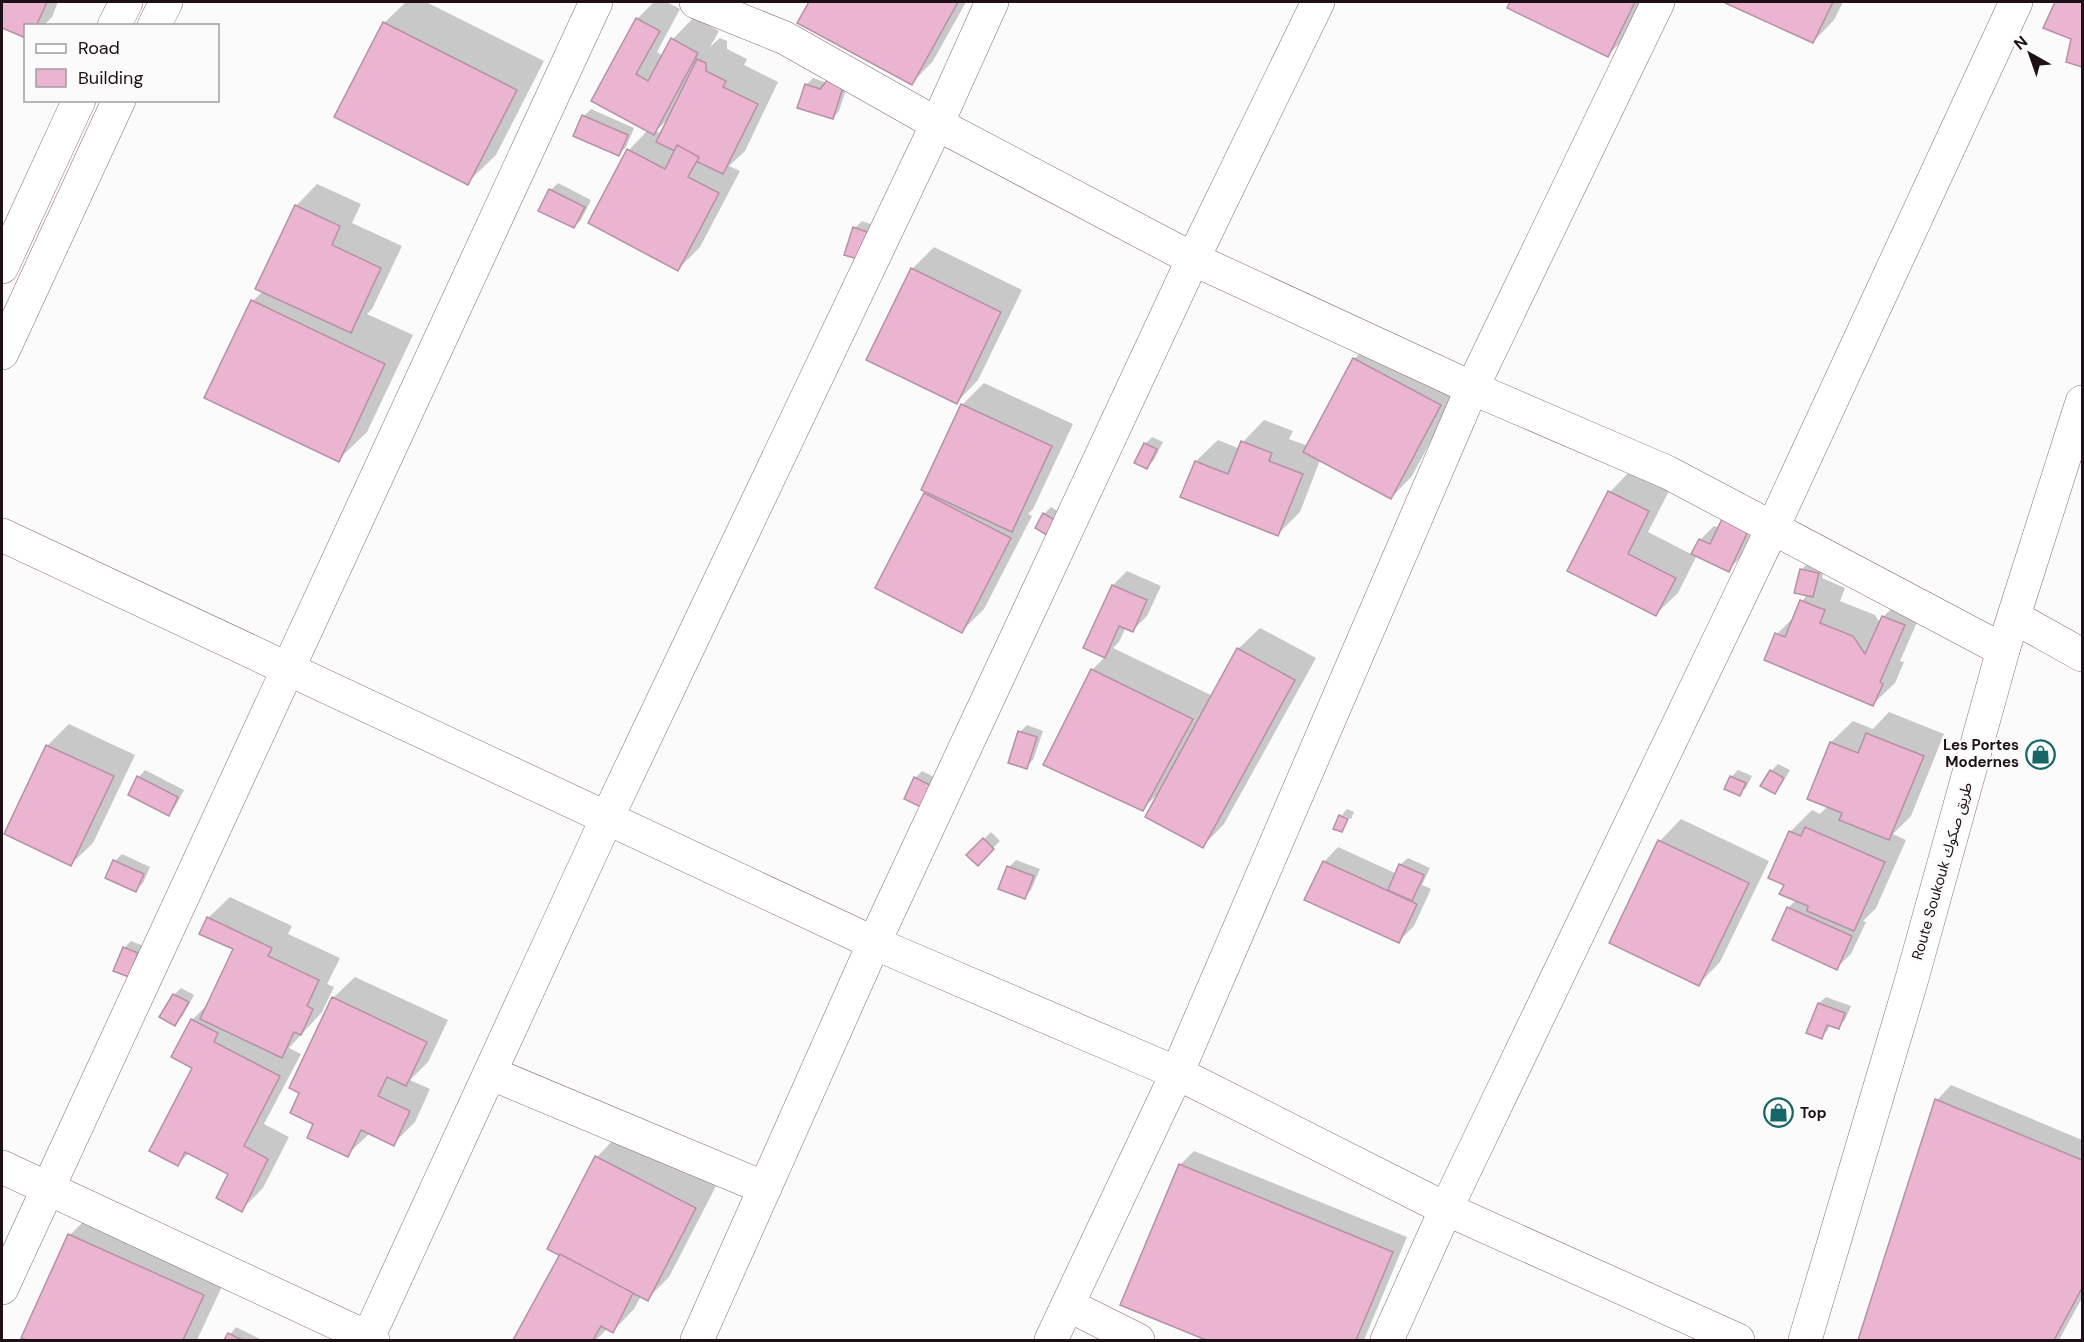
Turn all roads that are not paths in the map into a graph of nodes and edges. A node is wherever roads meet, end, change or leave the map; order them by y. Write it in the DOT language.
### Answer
graph roads {
  1 [pos="126,2"];
  2 [pos="166,2"];
  3 [pos="596,2"];
  4 [pos="696,2"];
  5 [pos="992,2"];
  6 [pos="1318,2"];
  7 [pos="1658,2"];
  8 [pos="2016,2"];
  9 [pos="115,24"];
  10 [pos="155,24"];
  11 [pos="78,102"];
  12 [pos="118,102"];
  13 [pos="937,124"];
  14 [pos="1194,259"];
  15 [pos="2,267"];
  16 [pos="2,352"];
  17 [pos="1472,388"];
  18 [pos="2082,402"];
  19 [pos="1773,527"];
  20 [pos="2,535"];
  21 [pos="2014,616"];
  22 [pos="2003,650"];
  23 [pos="2082,655"];
  24 [pos="287,668"];
  25 [pos="607,818"];
  26 [pos="874,943"];
  27 [pos="490,1073"];
  28 [pos="1177,1073"];
  29 [pos="2,1167"];
  30 [pos="765,1188"];
  31 [pos="49,1189"];
  32 [pos="1446,1209"];
  33 [pos="2,1288"];
  34 [pos="1068,1305"];
  35 [pos="369,1340"];
  36 [pos="697,1341"];
  37 [pos="1051,1341"];
  38 [pos="1138,1341"];
  39 [pos="1387,1341"];
  40 [pos="1738,1341"];
  41 [pos="1805,1341"];
  1 -- 9 [label="street"];
  2 -- 10 [label="street"];
  3 -- 24 [label="street"];
  4 -- 13 [label="street"];
  5 -- 13 [label="street"];
  6 -- 14 [label="street"];
  7 -- 17 [label="street"];
  8 -- 19 [label="street"];
  11 -- 15 [label="street"];
  12 -- 16 [label="street"];
  13 -- 14 [label="street"];
  13 -- 25 [label="street"];
  14 -- 17 [label="street"];
  14 -- 26 [label="street"];
  17 -- 19 [label="street"];
  17 -- 28 [label="street"];
  18 -- 21 [label="street, Route Soukouk طريق صكوك"];
  19 -- 22 [label="street"];
  19 -- 32 [label="street"];
  20 -- 24 [label="street"];
  21 -- 22 [label="street, Route Soukouk طريق صكوك"];
  21 -- 23 [label="street"];
  22 -- 41 [label="street, Route Soukouk طريق صكوك"];
  24 -- 25 [label="street"];
  24 -- 31 [label="street"];
  25 -- 26 [label="street"];
  25 -- 27 [label="street"];
  26 -- 28 [label="street"];
  26 -- 30 [label="street"];
  27 -- 30 [label="street"];
  27 -- 35 [label="street"];
  28 -- 32 [label="street"];
  28 -- 34 [label="street"];
  29 -- 31 [label="street"];
  30 -- 36 [label="street"];
  31 -- 33 [label="street"];
  31 -- 35 [label="street"];
  32 -- 39 [label="street"];
  32 -- 40 [label="street"];
  34 -- 37 [label="street"];
  34 -- 38 [label="street"];
}
